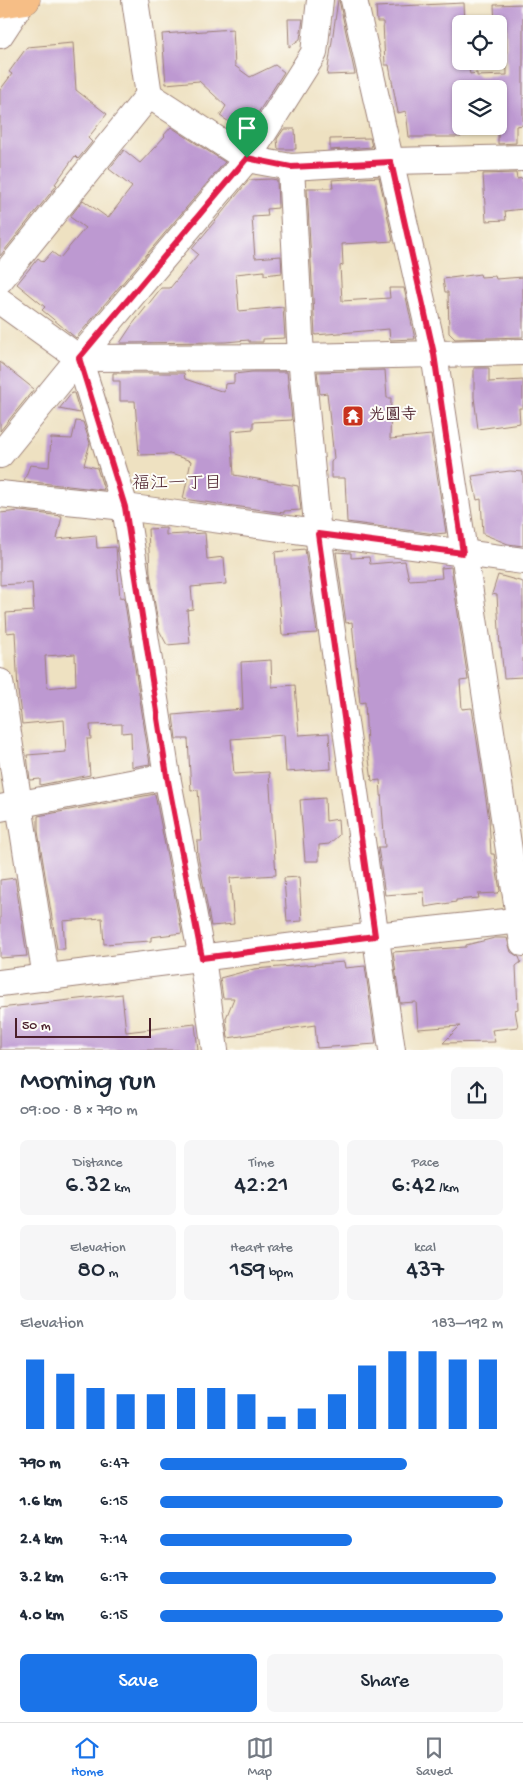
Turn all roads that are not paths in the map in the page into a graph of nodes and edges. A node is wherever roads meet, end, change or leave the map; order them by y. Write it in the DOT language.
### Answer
graph roads {
  1 [pos="24,0"];
  2 [pos="134,0"];
  3 [pos="320,0"];
  4 [pos="354,0"];
  5 [pos="0,4"];
  6 [pos="0,35"];
  7 [pos="149,95"];
  8 [pos="247,158"];
  9 [pos="523,158"];
  10 [pos="391,162"];
  11 [pos="291,167"];
  12 [pos="0,280"];
  13 [pos="0,301"];
  14 [pos="523,352"];
  15 [pos="434,354"];
  16 [pos="301,357"];
  17 [pos="79,358"];
  18 [pos="0,455"];
  19 [pos="0,494"];
  20 [pos="125,507"];
  21 [pos="318,534"];
  22 [pos="463,553"];
  23 [pos="523,561"];
  24 [pos="0,682"];
  25 [pos="167,776"];
  26 [pos="9,807"];
  27 [pos="522,928"];
  28 [pos="375,936"];
  29 [pos="202,958"];
  30 [pos="46,978"];
  31 [pos="0,983"];
  32 [pos="215,1050"];
  33 [pos="392,1050"];
  1 -- 5 [label="main road"];
  1 -- 6 [label="street"];
  2 -- 7 [label="street"];
  3 -- 8 [label="street"];
  4 -- 10 [label="street"];
  7 -- 8 [label="street"];
  7 -- 12 [label="street"];
  8 -- 11 [label="street"];
  8 -- 17 [label="street"];
  9 -- 10 [label="street"];
  10 -- 11 [label="street"];
  10 -- 15 [label="street"];
  11 -- 16 [label="street"];
  13 -- 17 [label="street"];
  14 -- 15 [label="street"];
  15 -- 16 [label="street"];
  15 -- 22 [label="street"];
  16 -- 17 [label="street"];
  16 -- 21 [label="street"];
  17 -- 18 [label="street"];
  17 -- 20 [label="street"];
  19 -- 20 [label="street"];
  20 -- 21 [label="street"];
  20 -- 25 [label="street"];
  21 -- 22 [label="street"];
  21 -- 28 [label="street"];
  22 -- 23 [label="street"];
  22 -- 27 [label="street"];
  24 -- 26 [label="street"];
  25 -- 26 [label="street"];
  25 -- 29 [label="street"];
  26 -- 30 [label="street"];
  27 -- 28 [label="street"];
  28 -- 29 [label="street"];
  28 -- 33 [label="street"];
  29 -- 30 [label="street"];
  29 -- 32 [label="street"];
  30 -- 31 [label="street"];
}
